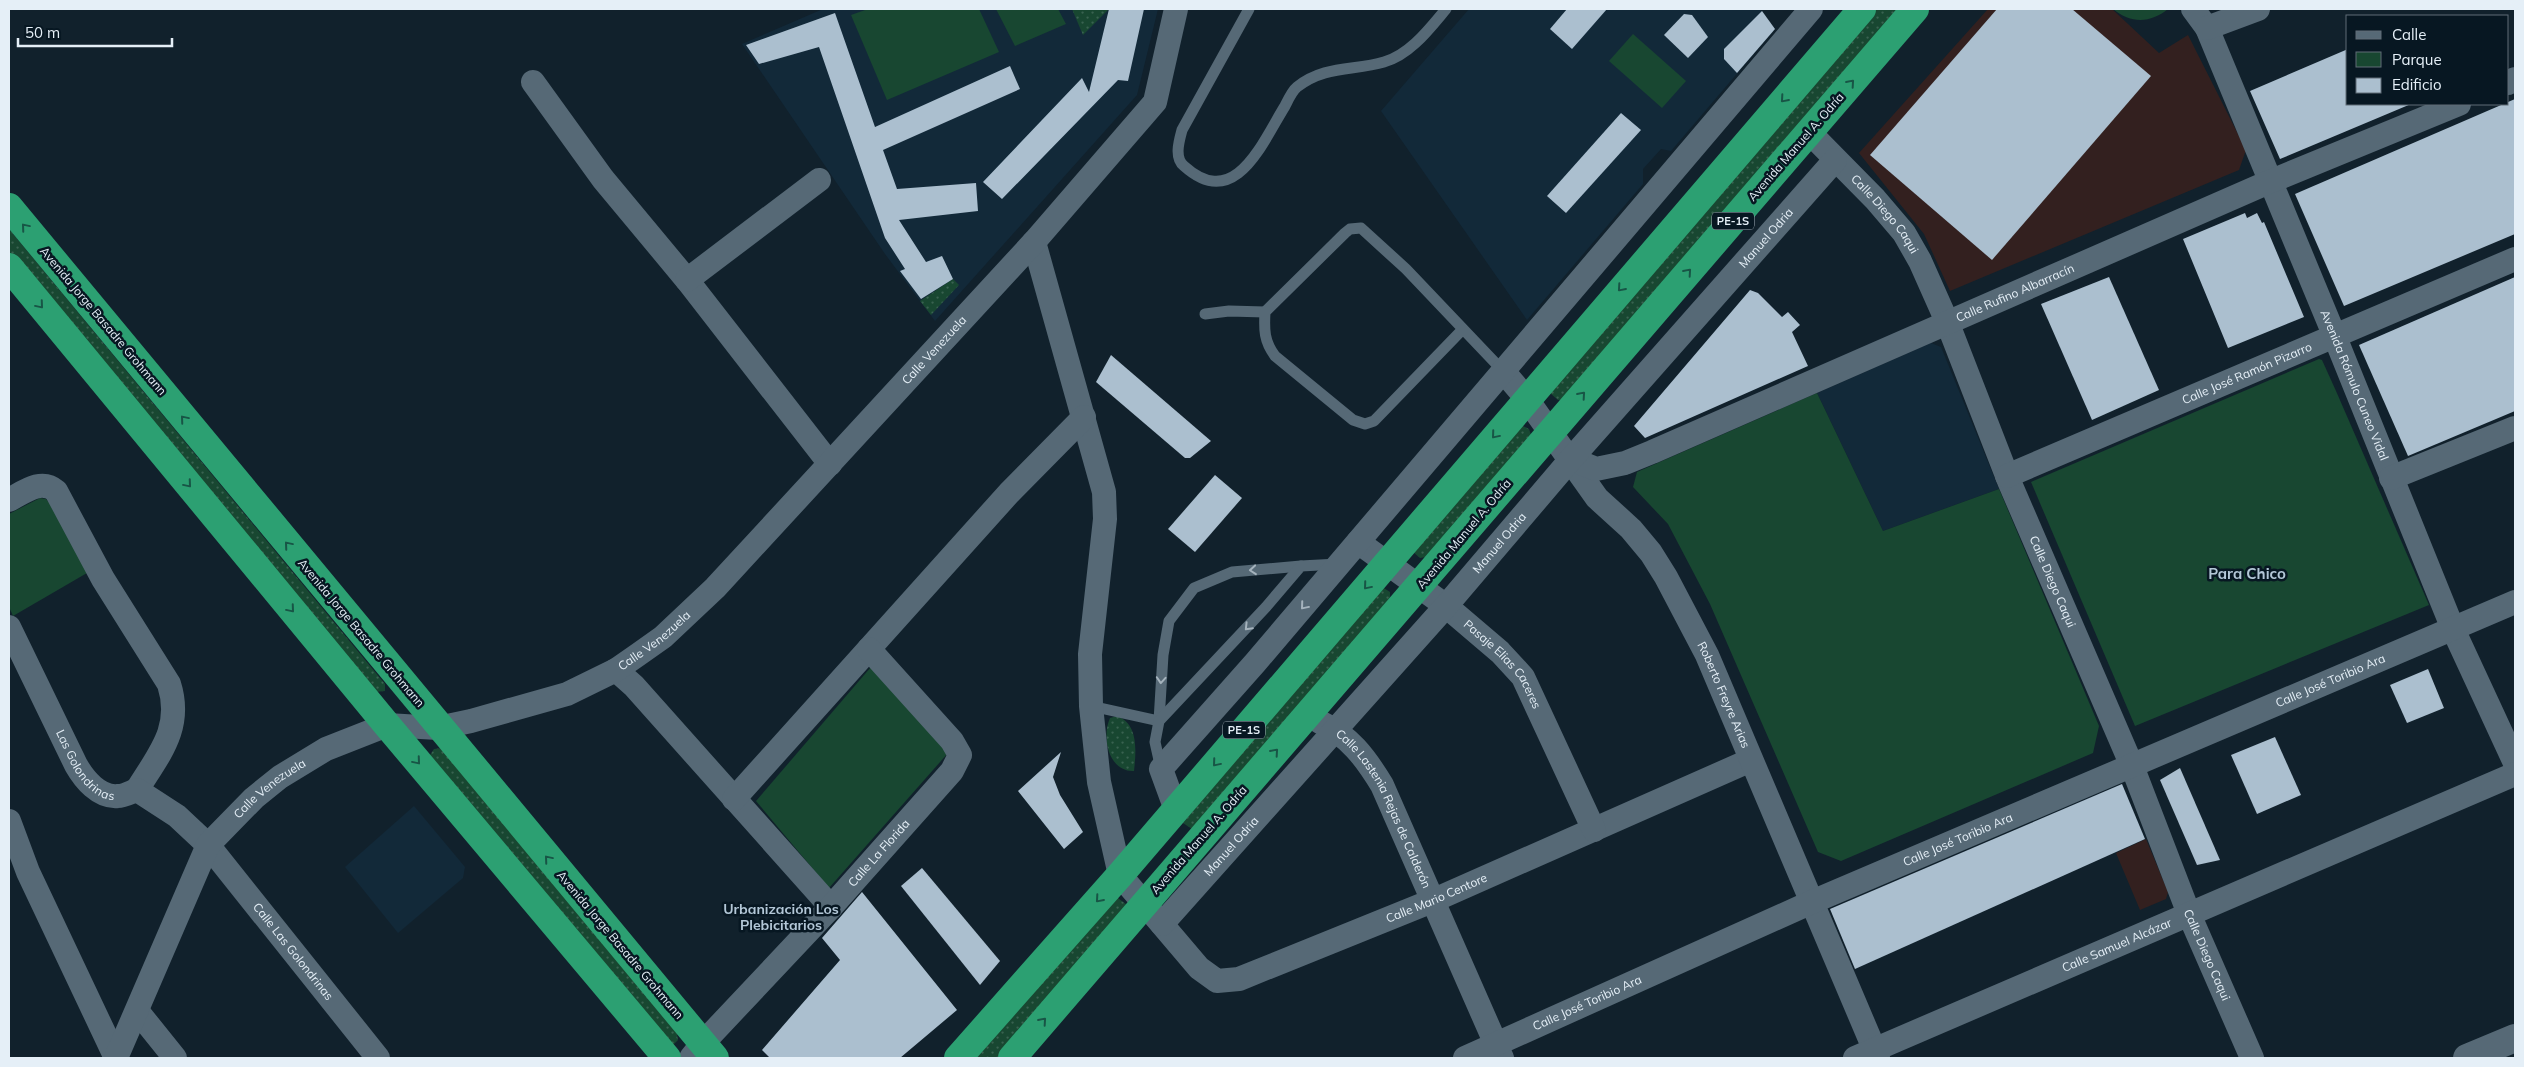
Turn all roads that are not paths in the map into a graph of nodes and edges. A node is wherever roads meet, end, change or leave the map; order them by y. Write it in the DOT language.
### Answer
graph roads {
  1 [pos="1176,9"];
  2 [pos="1249,9"];
  3 [pos="1446,9"];
  4 [pos="1811,9"];
  5 [pos="1862,9"];
  6 [pos="1915,9"];
  7 [pos="2193,9"];
  8 [pos="2258,9"];
  9 [pos="2207,28"];
  10 [pos="533,82"];
  11 [pos="2457,105"];
  12 [pos="1809,132"];
  13 [pos="1835,160"];
  14 [pos="819,180"];
  15 [pos="2269,182"];
  16 [pos="9,207"];
  17 [pos="1034,242"];
  18 [pos="2515,259"];
  19 [pos="9,267"];
  20 [pos="687,280"];
  21 [pos="1265,312"];
  22 [pos="1205,314"];
  23 [pos="1948,324"];
  24 [pos="1463,329"];
  25 [pos="2335,337"];
  26 [pos="1503,371"];
  27 [pos="1526,398"];
  28 [pos="1084,417"];
  29 [pos="2515,428"];
  30 [pos="1550,432"];
  31 [pos="1571,459"];
  32 [pos="830,464"];
  33 [pos="2007,476"];
  34 [pos="2391,478"];
  35 [pos="9,500"];
  36 [pos="1358,542"];
  37 [pos="1386,562"];
  38 [pos="1340,564"];
  39 [pos="1301,566"];
  40 [pos="1419,586"];
  41 [pos="2515,602"];
  42 [pos="1446,606"];
  43 [pos="9,627"];
  44 [pos="2453,629"];
  45 [pos="869,649"];
  46 [pos="616,670"];
  47 [pos="1091,706"];
  48 [pos="1306,717"];
  49 [pos="1159,720"];
  50 [pos="387,725"];
  51 [pos="438,728"];
  52 [pos="1334,729"];
  53 [pos="1751,760"];
  54 [pos="2515,763"];
  55 [pos="2132,766"];
  56 [pos="1161,769"];
  57 [pos="2515,774"];
  58 [pos="137,790"];
  59 [pos="734,798"];
  60 [pos="1176,810"];
  61 [pos="9,821"];
  62 [pos="1594,830"];
  63 [pos="208,846"];
  64 [pos="1120,875"];
  65 [pos="1432,901"];
  66 [pos="1812,902"];
  67 [pos="1144,903"];
  68 [pos="831,907"];
  69 [pos="2189,914"];
  70 [pos="1162,924"];
  71 [pos="138,1012"];
  72 [pos="2515,1038"];
  73 [pos="1499,1052"];
  74 [pos="703,1053"];
  75 [pos="1869,1056"];
  76 [pos="116,1058"];
  77 [pos="175,1058"];
  78 [pos="378,1058"];
  79 [pos="667,1058"];
  80 [pos="958,1058"];
  81 [pos="1012,1058"];
  82 [pos="1465,1058"];
  83 [pos="2252,1058"];
  84 [pos="2467,1058"];
  1 -- 17 [label="street, Calle Venezuela"];
  2 -- 3 [label="lane"];
  4 -- 26 [label="street"];
  5 -- 27 [label="highway, PE-1S, one-way"];
  12 -- 6 [label="highway, Avenida Manuel A. Odría / PE-1S, one-way"];
  7 -- 9 [label="street, Avenida Rómulo Cuneo Vidal"];
  8 -- 9 [label="street"];
  9 -- 15 [label="street, Avenida Rómulo Cuneo Vidal"];
  10 -- 20 [label="street"];
  11 -- 15 [label="street, Calle Rufino Albarracín"];
  12 -- 13 [label="street, Calle Diego Caqui"];
  30 -- 12 [label="highway, Avenida Manuel A. Odría / PE-1S, one-way"];
  13 -- 23 [label="street, Calle Diego Caqui"];
  13 -- 31 [label="street, Manuel Odria"];
  14 -- 20 [label="street"];
  15 -- 23 [label="street, Calle Rufino Albarracín"];
  15 -- 25 [label="street, Avenida Rómulo Cuneo Vidal"];
  51 -- 16 [label="highway, Avenida Jorge Basadre Grohmann, one-way"];
  17 -- 28 [label="street"];
  17 -- 32 [label="street, Calle Venezuela"];
  18 -- 25 [label="street, Calle José Ramón Pizarro"];
  19 -- 50 [label="highway, one-way"];
  20 -- 32 [label="street"];
  21 -- 22 [label="lane"];
  21 -- 24 [label="lane"];
  21 -- 24 [label="lane"];
  23 -- 31 [label="street, Calle Rufino Albarracín"];
  23 -- 33 [label="street, Calle Diego Caqui"];
  24 -- 26 [label="lane"];
  25 -- 33 [label="street, Calle José Ramón Pizarro"];
  25 -- 34 [label="street, Avenida Rómulo Cuneo Vidal"];
  26 -- 27 [label="street, Roberto Freyre Arias"];
  26 -- 36 [label="street"];
  27 -- 30 [label="street, Roberto Freyre Arias"];
  27 -- 37 [label="highway, PE-1S, one-way"];
  28 -- 45 [label="street"];
  28 -- 47 [label="street"];
  29 -- 34 [label="street"];
  30 -- 31 [label="street, Roberto Freyre Arias"];
  30 -- 40 [label="highway, Avenida Manuel A. Odría / PE-1S"];
  31 -- 42 [label="street, Manuel Odria"];
  31 -- 53 [label="street, Roberto Freyre Arias"];
  32 -- 46 [label="street, Calle Venezuela"];
  33 -- 55 [label="street, Calle Diego Caqui"];
  34 -- 44 [label="street, Avenida Rómulo Cuneo Vidal"];
  35 -- 58 [label="street"];
  36 -- 37 [label="street, Pasaje Elias Caceres"];
  36 -- 38 [label="street"];
  37 -- 40 [label="street, Pasaje Elias Caceres"];
  37 -- 60 [label="highway, PE-1S, one-way"];
  38 -- 39 [label="lane"];
  38 -- 56 [label="street, one-way"];
  39 -- 49 [label="lane, one-way"];
  39 -- 49 [label="lane, one-way"];
  40 -- 42 [label="street, Pasaje Elias Caceres"];
  40 -- 48 [label="highway, Avenida Manuel A. Odría / PE-1S"];
  41 -- 44 [label="street, Calle José Toribio Ara"];
  42 -- 52 [label="street, Manuel Odria"];
  42 -- 62 [label="street, Pasaje Elias Caceres"];
  43 -- 58 [label="street, Las Golondrinas"];
  44 -- 54 [label="street, Avenida Rómulo Cuneo Vidal"];
  44 -- 55 [label="street, Calle José Toribio Ara"];
  45 -- 59 [label="street"];
  45 -- 68 [label="street, Calle La Florida"];
  46 -- 51 [label="street, Calle Venezuela"];
  46 -- 59 [label="street"];
  47 -- 49 [label="lane"];
  47 -- 64 [label="street"];
  48 -- 52 [label="street, Calle Lastenia Rejas de Calderón"];
  67 -- 48 [label="highway, Avenida Manuel A. Odría / PE-1S, one-way"];
  49 -- 56 [label="lane"];
  50 -- 51 [label="street, Calle Venezuela"];
  50 -- 63 [label="street, Calle Venezuela"];
  50 -- 79 [label="highway, one-way"];
  74 -- 51 [label="highway, Avenida Jorge Basadre Grohmann, one-way"];
  52 -- 65 [label="street, Calle Lastenia Rejas de Calderón"];
  52 -- 70 [label="street, Manuel Odria"];
  53 -- 62 [label="street, Calle Mario Centore"];
  53 -- 66 [label="street, Roberto Freyre Arias"];
  55 -- 66 [label="street, Calle José Toribio Ara"];
  55 -- 69 [label="street, Calle Diego Caqui"];
  56 -- 60 [label="street"];
  57 -- 69 [label="street, Calle Samuel Alcázar"];
  58 -- 63 [label="street, Las Golondrinas"];
  59 -- 68 [label="street"];
  60 -- 64 [label="highway, PE-1S"];
  61 -- 76 [label="street"];
  62 -- 65 [label="street, Calle Mario Centore"];
  63 -- 71 [label="street, Calle Venezuela"];
  63 -- 78 [label="street, Calle Las Golondrinas"];
  64 -- 67 [label="street, Calle Mario Centore"];
  64 -- 80 [label="highway, PE-1S, one-way"];
  65 -- 70 [label="street, Calle Mario Centore"];
  65 -- 73 [label="street, Calle Lastenia Rejas de Calderón"];
  66 -- 73 [label="street, Calle José Toribio Ara"];
  66 -- 75 [label="street, Roberto Freyre Arias"];
  67 -- 70 [label="street, Calle Mario Centore"];
  81 -- 67 [label="highway, Avenida Manuel A. Odría / PE-1S, one-way"];
  68 -- 74 [label="street, Calle La Florida"];
  69 -- 75 [label="street, Calle Samuel Alcázar"];
  69 -- 83 [label="street, Calle Diego Caqui"];
  71 -- 76 [label="street, Calle Venezuela"];
  71 -- 77 [label="street"];
  72 -- 84 [label="main road"];
  73 -- 82 [label="street, Calle José Toribio Ara"];
}
